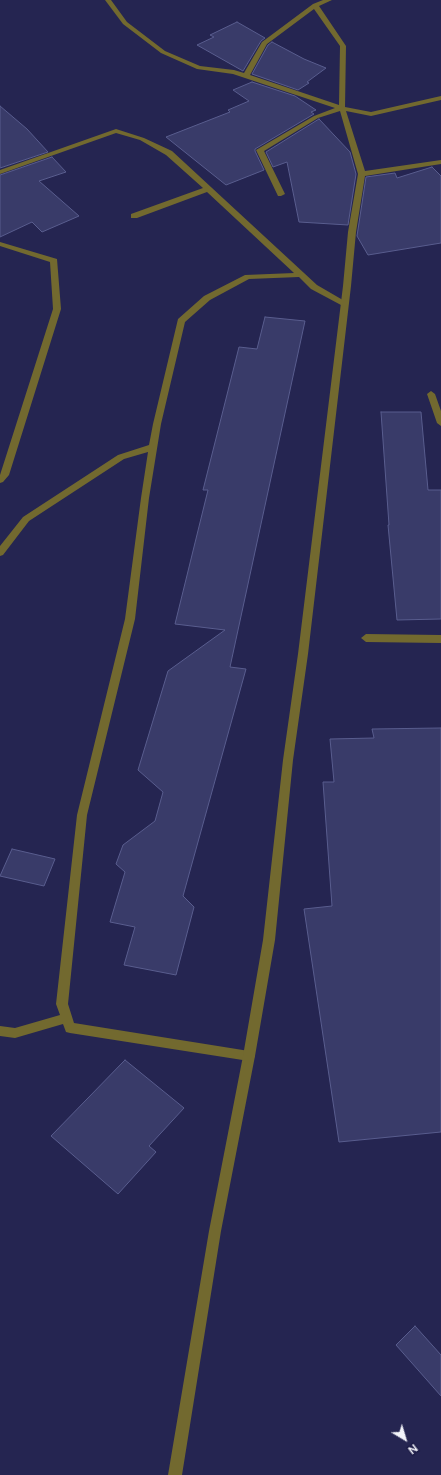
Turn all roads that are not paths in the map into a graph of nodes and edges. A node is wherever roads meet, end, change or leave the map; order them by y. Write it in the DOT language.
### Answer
graph roads {
  1 [pos="108,0"];
  2 [pos="329,0"];
  3 [pos="315,5"];
  4 [pos="246,76"];
  5 [pos="441,98"];
  6 [pos="342,108"];
  7 [pos="441,162"];
  8 [pos="0,172"];
  9 [pos="362,174"];
  10 [pos="207,189"];
  11 [pos="281,194"];
  12 [pos="134,216"];
  13 [pos="0,244"];
  14 [pos="302,275"];
  15 [pos="344,303"];
  16 [pos="431,394"];
  17 [pos="441,423"];
  18 [pos="154,447"];
  19 [pos="0,480"];
  20 [pos="0,553"];
  21 [pos="366,638"];
  22 [pos="441,639"];
  23 [pos="67,1018"];
  24 [pos="0,1031"];
  25 [pos="249,1056"];
  26 [pos="175,1475"];
  1 -- 4 [label="street"];
  2 -- 3 [label="street"];
  3 -- 4 [label="street"];
  3 -- 6 [label="street"];
  4 -- 6 [label="street"];
  5 -- 6 [label="street"];
  6 -- 9 [label="street"];
  6 -- 11 [label="street"];
  7 -- 9 [label="street"];
  8 -- 10 [label="street"];
  9 -- 15 [label="street"];
  10 -- 12 [label="street"];
  10 -- 14 [label="street"];
  13 -- 19 [label="street"];
  14 -- 15 [label="street"];
  14 -- 18 [label="street"];
  15 -- 25 [label="street"];
  16 -- 17 [label="street"];
  18 -- 20 [label="street"];
  18 -- 23 [label="street"];
  21 -- 22 [label="street"];
  23 -- 24 [label="street"];
  23 -- 25 [label="street"];
  25 -- 26 [label="street"];
}
